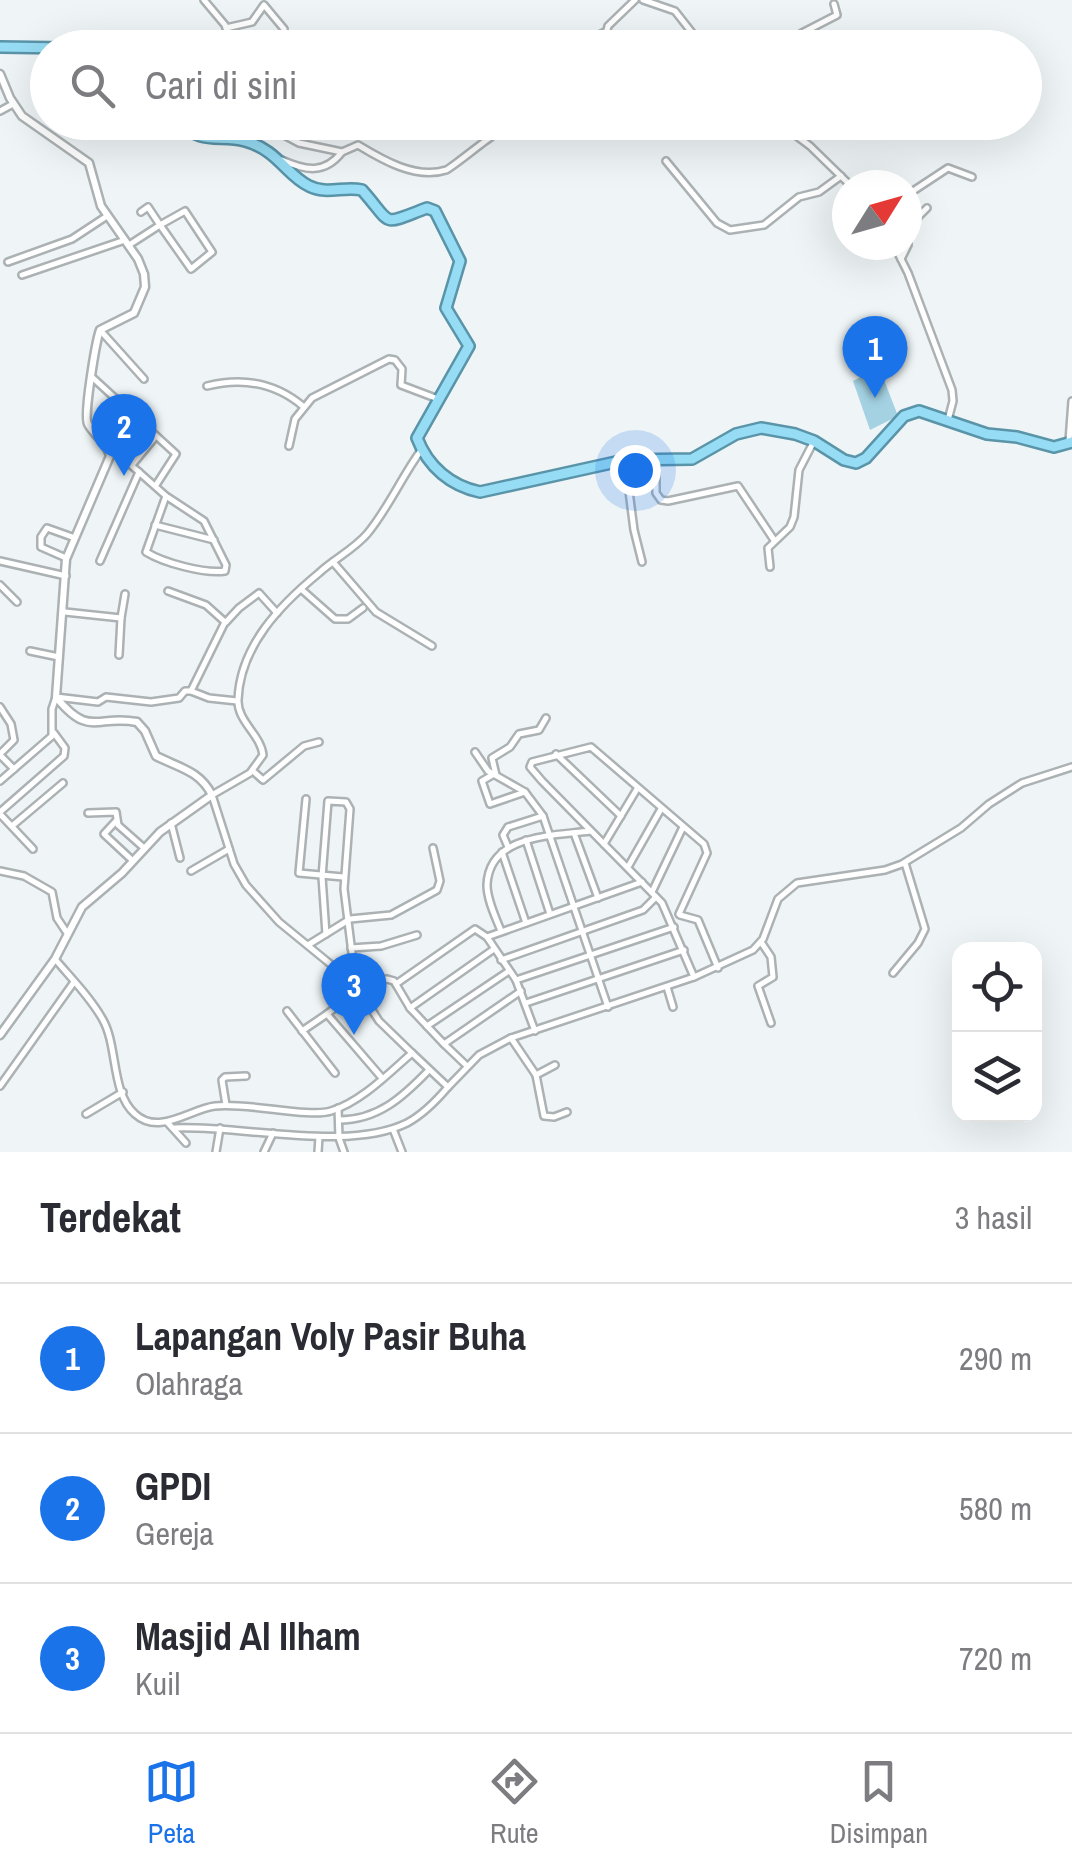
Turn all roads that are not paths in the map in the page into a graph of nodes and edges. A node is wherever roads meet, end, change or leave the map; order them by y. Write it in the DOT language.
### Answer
graph roads {
  1 [pos="204,0"];
  2 [pos="635,0"];
  3 [pos="648,1"];
  4 [pos="220,2"];
  5 [pos="834,4"];
  6 [pos="215,11"];
  7 [pos="226,28"];
  8 [pos="284,28"];
  9 [pos="606,30"];
  10 [pos="691,30"];
  11 [pos="806,30"];
  12 [pos="0,47"];
  13 [pos="30,47"];
  14 [pos="0,74"];
  15 [pos="13,104"];
  16 [pos="0,111"];
  17 [pos="30,123"];
  18 [pos="56,140"];
  19 [pos="228,140"];
  20 [pos="292,140"];
  21 [pos="485,140"];
  22 [pos="801,140"];
  23 [pos="243,141"];
  24 [pos="342,152"];
  25 [pos="279,158"];
  26 [pos="666,161"];
  27 [pos="833,170"];
  28 [pos="972,176"];
  29 [pos="832,182"];
  30 [pos="922,186"];
  31 [pos="928,208"];
  32 [pos="141,212"];
  33 [pos="922,214"];
  34 [pos="106,216"];
  35 [pos="160,225"];
  36 [pos="127,243"];
  37 [pos="902,260"];
  38 [pos="8,262"];
  39 [pos="22,275"];
  40 [pos="100,330"];
  41 [pos="93,378"];
  42 [pos="144,379"];
  43 [pos="207,386"];
  44 [pos="438,399"];
  45 [pos="1072,401"];
  46 [pos="304,407"];
  47 [pos="132,414"];
  48 [pos="948,420"];
  49 [pos="156,436"];
  50 [pos="814,441"];
  51 [pos="106,443"];
  52 [pos="1070,443"];
  53 [pos="289,446"];
  54 [pos="422,449"];
  55 [pos="625,460"];
  56 [pos="656,460"];
  57 [pos="132,465"];
  58 [pos="139,472"];
  59 [pos="156,486"];
  60 [pos="166,496"];
  61 [pos="154,526"];
  62 [pos="75,538"];
  63 [pos="214,540"];
  64 [pos="774,540"];
  65 [pos="66,558"];
  66 [pos="0,561"];
  67 [pos="100,561"];
  68 [pos="333,562"];
  69 [pos="642,562"];
  70 [pos="770,566"];
  71 [pos="66,576"];
  72 [pos="0,585"];
  73 [pos="301,589"];
  74 [pos="168,591"];
  75 [pos="125,594"];
  76 [pos="17,602"];
  77 [pos="363,608"];
  78 [pos="64,612"];
  79 [pos="276,613"];
  80 [pos="122,618"];
  81 [pos="225,623"];
  82 [pos="432,646"];
  83 [pos="30,651"];
  84 [pos="119,655"];
  85 [pos="59,658"];
  86 [pos="190,691"];
  87 [pos="56,696"];
  88 [pos="238,701"];
  89 [pos="0,707"];
  90 [pos="546,718"];
  91 [pos="53,731"];
  92 [pos="319,742"];
  93 [pos="475,752"];
  94 [pos="556,754"];
  95 [pos="0,755"];
  96 [pos="1072,767"];
  97 [pos="14,769"];
  98 [pos="252,771"];
  99 [pos="495,775"];
  100 [pos="0,781"];
  101 [pos="63,783"];
  102 [pos="637,788"];
  103 [pos="525,792"];
  104 [pos="212,795"];
  105 [pos="306,799"];
  106 [pos="661,809"];
  107 [pos="0,813"];
  108 [pos="88,813"];
  109 [pos="543,816"];
  110 [pos="621,816"];
  111 [pos="118,818"];
  112 [pos="171,823"];
  113 [pos="12,826"];
  114 [pos="683,827"];
  115 [pos="590,830"];
  116 [pos="574,833"];
  117 [pos="551,836"];
  118 [pos="526,840"];
  119 [pos="604,844"];
  120 [pos="144,848"];
  121 [pos="432,848"];
  122 [pos="33,849"];
  123 [pos="229,849"];
  124 [pos="505,850"];
  125 [pos="180,858"];
  126 [pos="133,861"];
  127 [pos="905,863"];
  128 [pos="628,868"];
  129 [pos="0,871"];
  130 [pos="191,872"];
  131 [pos="322,877"];
  132 [pos="343,878"];
  133 [pos="642,882"];
  134 [pos="654,894"];
  135 [pos="598,898"];
  136 [pos="573,906"];
  137 [pos="550,914"];
  138 [pos="668,914"];
  139 [pos="678,914"];
  140 [pos="346,921"];
  141 [pos="526,923"];
  142 [pos="674,927"];
  143 [pos="582,930"];
  144 [pos="500,932"];
  145 [pos="66,933"];
  146 [pos="326,934"];
  147 [pos="417,935"];
  148 [pos="488,937"];
  149 [pos="761,942"];
  150 [pos="307,946"];
  151 [pos="351,948"];
  152 [pos="494,949"];
  153 [pos="684,950"];
  154 [pos="591,954"];
  155 [pos="55,959"];
  156 [pos="501,960"];
  157 [pos="718,968"];
  158 [pos="509,971"];
  159 [pos="894,973"];
  160 [pos="694,978"];
  161 [pos="516,980"];
  162 [pos="598,980"];
  163 [pos="74,982"];
  164 [pos="396,984"];
  165 [pos="357,987"];
  166 [pos="667,987"];
  167 [pos="521,991"];
  168 [pos="526,1004"];
  169 [pos="608,1006"];
  170 [pos="673,1007"];
  171 [pos="410,1008"];
  172 [pos="287,1011"];
  173 [pos="327,1014"];
  174 [pos="771,1023"];
  175 [pos="427,1026"];
  176 [pos="302,1031"];
  177 [pos="535,1031"];
  178 [pos="0,1035"];
  179 [pos="511,1038"];
  180 [pos="444,1044"];
  181 [pos="412,1053"];
  182 [pos="555,1065"];
  183 [pos="467,1066"];
  184 [pos="430,1070"];
  185 [pos="336,1072"];
  186 [pos="536,1075"];
  187 [pos="246,1076"];
  188 [pos="382,1078"];
  189 [pos="0,1086"];
  190 [pos="448,1087"];
  191 [pos="123,1092"];
  192 [pos="226,1106"];
  193 [pos="338,1108"];
  194 [pos="566,1112"];
  195 [pos="86,1114"];
  196 [pos="339,1120"];
  197 [pos="167,1122"];
  198 [pos="174,1128"];
  199 [pos="220,1128"];
  200 [pos="393,1130"];
  201 [pos="273,1133"];
  202 [pos="319,1137"];
  203 [pos="339,1138"];
  204 [pos="186,1143"];
  205 [pos="216,1152"];
  206 [pos="264,1152"];
  207 [pos="318,1152"];
  208 [pos="344,1152"];
  209 [pos="402,1152"];
  1 -- 6 [label="street"];
  2 -- 9 [label="street"];
  3 -- 10 [label="street"];
  4 -- 6 [label="street"];
  5 -- 11 [label="street"];
  6 -- 7 [label="street"];
  7 -- 8 [label="street"];
  12 -- 13 [label="highway"];
  14 -- 15 [label="street"];
  15 -- 16 [label="street"];
  15 -- 17 [label="street"];
  18 -- 34 [label="street"];
  19 -- 23 [label="highway"];
  20 -- 24 [label="street"];
  21 -- 24 [label="street"];
  22 -- 27 [label="street"];
  23 -- 25 [label="highway"];
  24 -- 25 [label="street"];
  25 -- 44 [label="highway"];
  26 -- 29 [label="street"];
  28 -- 30 [label="street"];
  31 -- 33 [label="street"];
  32 -- 35 [label="street"];
  34 -- 36 [label="street"];
  34 -- 38 [label="street"];
  35 -- 35 [label="street"];
  35 -- 36 [label="street"];
  36 -- 39 [label="street"];
  36 -- 40 [label="street"];
  37 -- 48 [label="street"];
  40 -- 41 [label="street"];
  40 -- 42 [label="street"];
  41 -- 47 [label="street"];
  41 -- 51 [label="street"];
  43 -- 46 [label="street"];
  44 -- 46 [label="street"];
  44 -- 54 [label="highway"];
  45 -- 52 [label="street"];
  46 -- 53 [label="street"];
  47 -- 49 [label="street"];
  47 -- 51 [label="street"];
  48 -- 50 [label="highway"];
  48 -- 52 [label="highway"];
  49 -- 57 [label="street"];
  49 -- 59 [label="street"];
  50 -- 56 [label="highway"];
  50 -- 64 [label="street"];
  51 -- 57 [label="street"];
  51 -- 62 [label="street"];
  54 -- 55 [label="highway"];
  54 -- 68 [label="street"];
  55 -- 56 [label="highway"];
  55 -- 69 [label="street"];
  56 -- 64 [label="street"];
  57 -- 58 [label="street"];
  58 -- 59 [label="street"];
  58 -- 67 [label="street"];
  59 -- 60 [label="street"];
  60 -- 61 [label="street"];
  60 -- 63 [label="street"];
  61 -- 63 [label="street"];
  61 -- 63 [label="street"];
  62 -- 65 [label="street"];
  62 -- 65 [label="street"];
  64 -- 70 [label="street"];
  65 -- 71 [label="street"];
  66 -- 71 [label="street"];
  68 -- 73 [label="street"];
  68 -- 82 [label="street"];
  71 -- 78 [label="street"];
  72 -- 76 [label="street"];
  73 -- 77 [label="street"];
  73 -- 79 [label="street"];
  74 -- 81 [label="street"];
  75 -- 80 [label="street"];
  78 -- 80 [label="street"];
  78 -- 85 [label="street"];
  79 -- 81 [label="street"];
  79 -- 88 [label="street"];
  80 -- 84 [label="street"];
  81 -- 86 [label="street"];
  83 -- 85 [label="street"];
  85 -- 87 [label="street"];
  86 -- 87 [label="street"];
  86 -- 88 [label="street"];
  87 -- 91 [label="street"];
  87 -- 104 [label="street"];
  88 -- 98 [label="street"];
  89 -- 95 [label="street"];
  90 -- 99 [label="street"];
  91 -- 97 [label="street"];
  91 -- 107 [label="street"];
  92 -- 98 [label="street"];
  93 -- 99 [label="street"];
  94 -- 102 [label="street"];
  94 -- 110 [label="street"];
  94 -- 115 [label="street"];
  95 -- 97 [label="street"];
  96 -- 127 [label="street"];
  97 -- 100 [label="street"];
  98 -- 104 [label="street"];
  99 -- 103 [label="street"];
  99 -- 103 [label="street"];
  101 -- 113 [label="street"];
  102 -- 106 [label="street"];
  102 -- 110 [label="street"];
  103 -- 109 [label="street"];
  104 -- 112 [label="street"];
  104 -- 123 [label="street"];
  105 -- 131 [label="street"];
  106 -- 114 [label="street"];
  106 -- 128 [label="street"];
  107 -- 113 [label="street"];
  108 -- 111 [label="street"];
  109 -- 117 [label="street"];
  109 -- 124 [label="street"];
  110 -- 119 [label="street"];
  111 -- 120 [label="street"];
  111 -- 126 [label="street"];
  112 -- 120 [label="street"];
  112 -- 125 [label="street"];
  113 -- 122 [label="street"];
  114 -- 134 [label="street"];
  114 -- 139 [label="street"];
  115 -- 116 [label="street"];
  115 -- 119 [label="street"];
  116 -- 117 [label="street"];
  116 -- 135 [label="street"];
  117 -- 118 [label="street"];
  117 -- 136 [label="street"];
  118 -- 124 [label="street"];
  118 -- 137 [label="street"];
  119 -- 128 [label="street"];
  120 -- 126 [label="street"];
  121 -- 140 [label="street"];
  123 -- 130 [label="street"];
  123 -- 150 [label="street"];
  124 -- 141 [label="street"];
  124 -- 144 [label="street"];
  126 -- 145 [label="street"];
  127 -- 149 [label="street"];
  127 -- 159 [label="street"];
  128 -- 133 [label="street"];
  129 -- 145 [label="street"];
  131 -- 132 [label="street"];
  131 -- 132 [label="street"];
  131 -- 146 [label="street"];
  132 -- 140 [label="street"];
  133 -- 134 [label="street"];
  133 -- 135 [label="street"];
  134 -- 138 [label="street"];
  134 -- 143 [label="street"];
  135 -- 136 [label="street"];
  136 -- 137 [label="street"];
  136 -- 143 [label="street"];
  137 -- 141 [label="street"];
  138 -- 139 [label="street"];
  138 -- 142 [label="street"];
  139 -- 157 [label="street"];
  140 -- 146 [label="street"];
  140 -- 151 [label="street"];
  141 -- 144 [label="street"];
  142 -- 153 [label="street"];
  142 -- 154 [label="street"];
  143 -- 154 [label="street"];
  143 -- 156 [label="street"];
  144 -- 148 [label="street"];
  145 -- 155 [label="street"];
  146 -- 150 [label="street"];
  147 -- 151 [label="street"];
  148 -- 152 [label="street"];
  148 -- 164 [label="street"];
  149 -- 157 [label="street"];
  149 -- 174 [label="street"];
  150 -- 165 [label="street"];
  151 -- 165 [label="street"];
  152 -- 156 [label="street"];
  152 -- 171 [label="street"];
  153 -- 160 [label="street"];
  153 -- 162 [label="street"];
  154 -- 161 [label="street"];
  154 -- 162 [label="street"];
  155 -- 163 [label="street"];
  155 -- 178 [label="street"];
  156 -- 158 [label="street"];
  157 -- 160 [label="street"];
  158 -- 161 [label="street"];
  158 -- 175 [label="street"];
  160 -- 166 [label="street"];
  161 -- 167 [label="street"];
  162 -- 168 [label="street"];
  162 -- 169 [label="street"];
  163 -- 189 [label="street"];
  163 -- 191 [label="street"];
  164 -- 165 [label="street"];
  164 -- 171 [label="street"];
  165 -- 173 [label="street"];
  165 -- 181 [label="street"];
  166 -- 169 [label="street"];
  166 -- 170 [label="street"];
  167 -- 168 [label="street"];
  167 -- 180 [label="street"];
  168 -- 177 [label="street"];
  169 -- 177 [label="street"];
  171 -- 175 [label="street"];
  172 -- 176 [label="street"];
  173 -- 176 [label="street"];
  173 -- 188 [label="street"];
  175 -- 180 [label="street"];
  176 -- 185 [label="street"];
  177 -- 179 [label="street"];
  179 -- 183 [label="street"];
  179 -- 186 [label="street"];
  180 -- 183 [label="street"];
  181 -- 184 [label="street"];
  181 -- 188 [label="street"];
  182 -- 186 [label="street"];
  183 -- 190 [label="street"];
  184 -- 190 [label="street"];
  184 -- 196 [label="street"];
  186 -- 194 [label="street"];
  187 -- 192 [label="street"];
  188 -- 193 [label="street"];
  190 -- 200 [label="street"];
  191 -- 195 [label="street"];
  191 -- 197 [label="street"];
  192 -- 193 [label="street"];
  192 -- 197 [label="street"];
  193 -- 196 [label="street"];
  196 -- 203 [label="street"];
  197 -- 198 [label="street"];
  198 -- 199 [label="street"];
  198 -- 204 [label="street"];
  199 -- 201 [label="street"];
  199 -- 205 [label="street"];
  200 -- 203 [label="street"];
  200 -- 209 [label="street"];
  201 -- 202 [label="street"];
  201 -- 206 [label="street"];
  202 -- 203 [label="street"];
  202 -- 207 [label="street"];
  203 -- 208 [label="street"];
}
